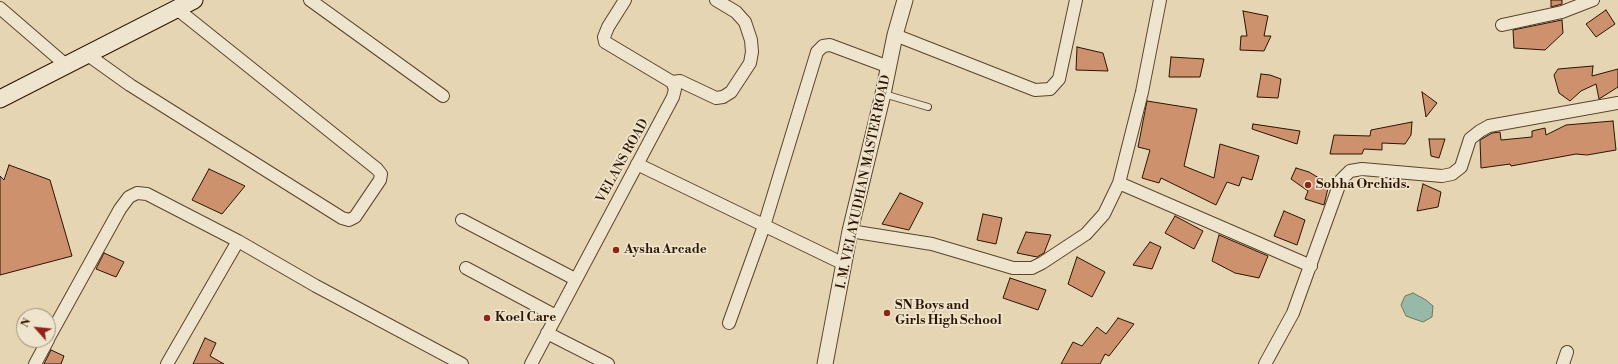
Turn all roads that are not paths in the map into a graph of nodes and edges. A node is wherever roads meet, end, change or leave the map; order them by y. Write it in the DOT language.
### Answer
graph roads {
  1 [pos="194,0"];
  2 [pos="310,0"];
  3 [pos="625,0"];
  4 [pos="716,0"];
  5 [pos="905,0"];
  6 [pos="1076,0"];
  7 [pos="1160,0"];
  8 [pos="1593,0"];
  9 [pos="0,8"];
  10 [pos="177,9"];
  11 [pos="1502,25"];
  12 [pos="895,35"];
  13 [pos="88,55"];
  14 [pos="66,65"];
  15 [pos="889,67"];
  16 [pos="672,82"];
  17 [pos="883,94"];
  18 [pos="443,96"];
  19 [pos="0,99"];
  20 [pos="1618,103"];
  21 [pos="928,107"];
  22 [pos="637,164"];
  23 [pos="1119,183"];
  24 [pos="462,220"];
  25 [pos="764,226"];
  26 [pos="850,232"];
  27 [pos="238,241"];
  28 [pos="844,264"];
  29 [pos="1311,266"];
  30 [pos="466,268"];
  31 [pos="575,279"];
  32 [pos="556,316"];
  33 [pos="729,323"];
  34 [pos="56,325"];
  35 [pos="547,333"];
  36 [pos="44,348"];
  37 [pos="1567,352"];
  38 [pos="35,364"];
  39 [pos="167,364"];
  40 [pos="462,364"];
  41 [pos="531,364"];
  42 [pos="608,364"];
  43 [pos="825,364"];
  44 [pos="1265,364"];
  45 [pos="1562,364"];
  1 -- 10 [label="main road"];
  2 -- 18 [label="street"];
  3 -- 16 [label="street"];
  4 -- 16 [label="street"];
  5 -- 12 [label="street, I. M. VELAYUDHAN MASTER ROAD"];
  6 -- 12 [label="street"];
  7 -- 23 [label="street"];
  8 -- 11 [label="street"];
  9 -- 14 [label="street"];
  10 -- 13 [label="main road"];
  10 -- 13 [label="street"];
  12 -- 15 [label="street, I. M. VELAYUDHAN MASTER ROAD"];
  13 -- 14 [label="main road"];
  14 -- 19 [label="main road"];
  15 -- 17 [label="street, I. M. VELAYUDHAN MASTER ROAD"];
  15 -- 25 [label="street"];
  16 -- 22 [label="street, VELANS ROAD"];
  17 -- 21 [label="lane"];
  17 -- 26 [label="street, I. M. VELAYUDHAN MASTER ROAD"];
  20 -- 29 [label="street"];
  22 -- 25 [label="street"];
  22 -- 31 [label="street, VELANS ROAD"];
  23 -- 26 [label="street"];
  23 -- 29 [label="street"];
  24 -- 31 [label="street"];
  25 -- 28 [label="street"];
  25 -- 33 [label="street"];
  26 -- 28 [label="street, I. M. VELAYUDHAN MASTER ROAD"];
  27 -- 34 [label="street"];
  27 -- 39 [label="street"];
  27 -- 40 [label="street"];
  28 -- 43 [label="street, I. M. VELAYUDHAN MASTER ROAD"];
  29 -- 44 [label="street"];
  30 -- 32 [label="street"];
  31 -- 32 [label="street, VELANS ROAD"];
  32 -- 35 [label="street, VELANS ROAD"];
  35 -- 41 [label="street, VELANS ROAD"];
  35 -- 42 [label="street"];
  36 -- 38 [label="street"];
  37 -- 45 [label="street"];
}
